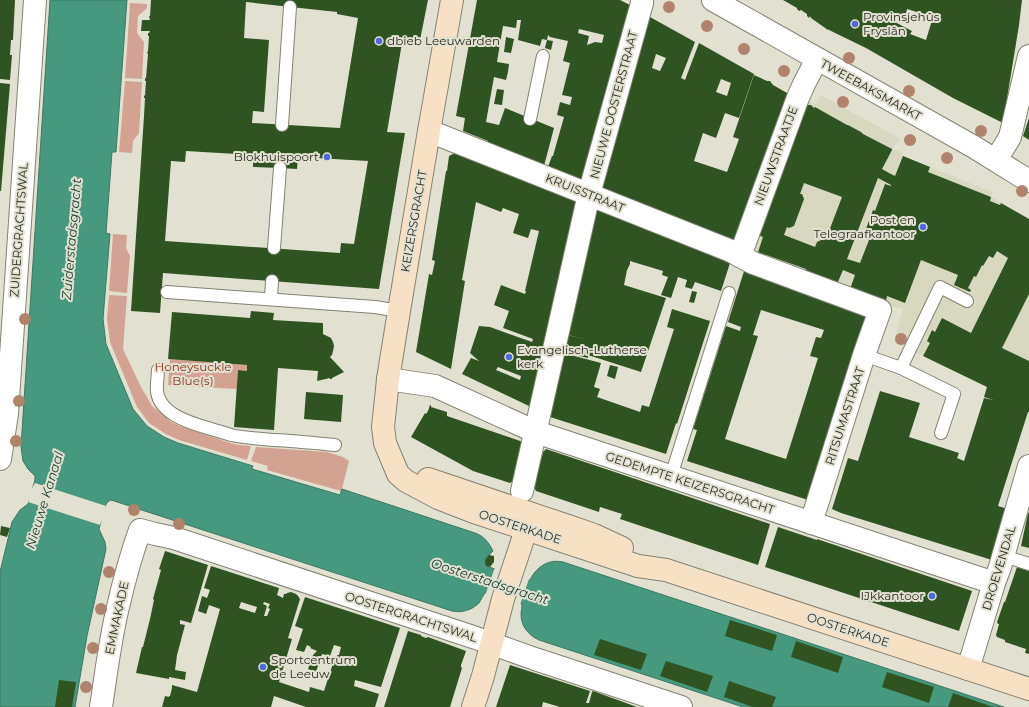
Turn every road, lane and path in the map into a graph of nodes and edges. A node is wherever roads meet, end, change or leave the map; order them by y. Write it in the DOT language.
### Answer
graph roads {
  1 [pos="35,0"];
  2 [pos="452,0"];
  3 [pos="642,0"];
  4 [pos="713,0"];
  5 [pos="290,7"];
  6 [pos="543,56"];
  7 [pos="1029,56"];
  8 [pos="817,59"];
  9 [pos="530,118"];
  10 [pos="282,125"];
  11 [pos="429,131"];
  12 [pos="996,160"];
  13 [pos="280,168"];
  14 [pos="1029,180"];
  15 [pos="583,192"];
  16 [pos="274,248"];
  17 [pos="740,256"];
  18 [pos="272,281"];
  19 [pos="167,292"];
  20 [pos="729,293"];
  21 [pos="271,299"];
  22 [pos="967,301"];
  23 [pos="399,311"];
  24 [pos="872,322"];
  25 [pos="864,355"];
  26 [pos="901,368"];
  27 [pos="158,370"];
  28 [pos="388,379"];
  29 [pos="535,431"];
  30 [pos="941,433"];
  31 [pos="334,445"];
  32 [pos="388,450"];
  33 [pos="0,459"];
  34 [pos="1029,466"];
  35 [pos="671,476"];
  36 [pos="522,491"];
  37 [pos="528,521"];
  38 [pos="811,522"];
  39 [pos="140,530"];
  40 [pos="1004,556"];
  41 [pos="1029,564"];
  42 [pos="994,583"];
  43 [pos="492,643"];
  44 [pos="968,669"];
  45 [pos="1029,689"];
  46 [pos="101,707"];
  47 [pos="473,707"];
  48 [pos="681,707"];
  1 -- 33 [label="street, ZUIDERGRACHTSWAL"];
  2 -- 11 [label="main road, KEIZERSGRACHT"];
  3 -- 15 [label="street, NIEUWE OOSTERSTRAAT"];
  4 -- 8 [label="street, TWEEBAKSMARKT"];
  5 -- 10 [label="lane"];
  6 -- 9 [label="lane"];
  7 -- 12 [label="street"];
  8 -- 12 [label="street, TWEEBAKSMARKT"];
  8 -- 17 [label="street, NIEUWSTRAATJE"];
  11 -- 15 [label="street, KRUISSTRAAT"];
  11 -- 23 [label="main road, KEIZERSGRACHT"];
  12 -- 14 [label="street, TWEEBAKSMARKT"];
  13 -- 16 [label="lane"];
  15 -- 17 [label="street, KRUISSTRAAT"];
  15 -- 29 [label="street, NIEUWE OOSTERSTRAAT"];
  17 -- 24 [label="street, KRUISSTRAAT"];
  18 -- 21 [label="lane"];
  19 -- 21 [label="lane"];
  20 -- 35 [label="lane"];
  21 -- 23 [label="lane"];
  22 -- 26 [label="lane"];
  23 -- 28 [label="main road, KEIZERSGRACHT"];
  24 -- 25 [label="street, RITSUMASTRAAT"];
  25 -- 26 [label="lane"];
  25 -- 38 [label="street, RITSUMASTRAAT"];
  26 -- 30 [label="lane"];
  27 -- 31 [label="lane"];
  28 -- 29 [label="street, GEDEMPTE KEIZERSGRACHT"];
  28 -- 32 [label="main road, KEIZERSGRACHT"];
  29 -- 35 [label="street, GEDEMPTE KEIZERSGRACHT"];
  29 -- 36 [label="street, NIEUWE OOSTERSTRAAT"];
  32 -- 37 [label="main road, OOSTERKADE"];
  34 -- 40 [label="street, DROEVENDAL"];
  35 -- 38 [label="street, GEDEMPTE KEIZERSGRACHT"];
  37 -- 43 [label="main road"];
  37 -- 44 [label="main road, OOSTERKADE"];
  38 -- 42 [label="street, GEDEMPTE KEIZERSGRACHT"];
  39 -- 43 [label="street, OOSTERGRACHTSWAL"];
  39 -- 46 [label="street, EMMAKADE"];
  40 -- 41 [label="lane"];
  40 -- 42 [label="street, DROEVENDAL"];
  42 -- 44 [label="street, DROEVENDAL"];
  43 -- 47 [label="main road"];
  43 -- 48 [label="street, OOSTERGRACHTSWAL"];
  44 -- 45 [label="main road, OOSTERKADE"];
}
